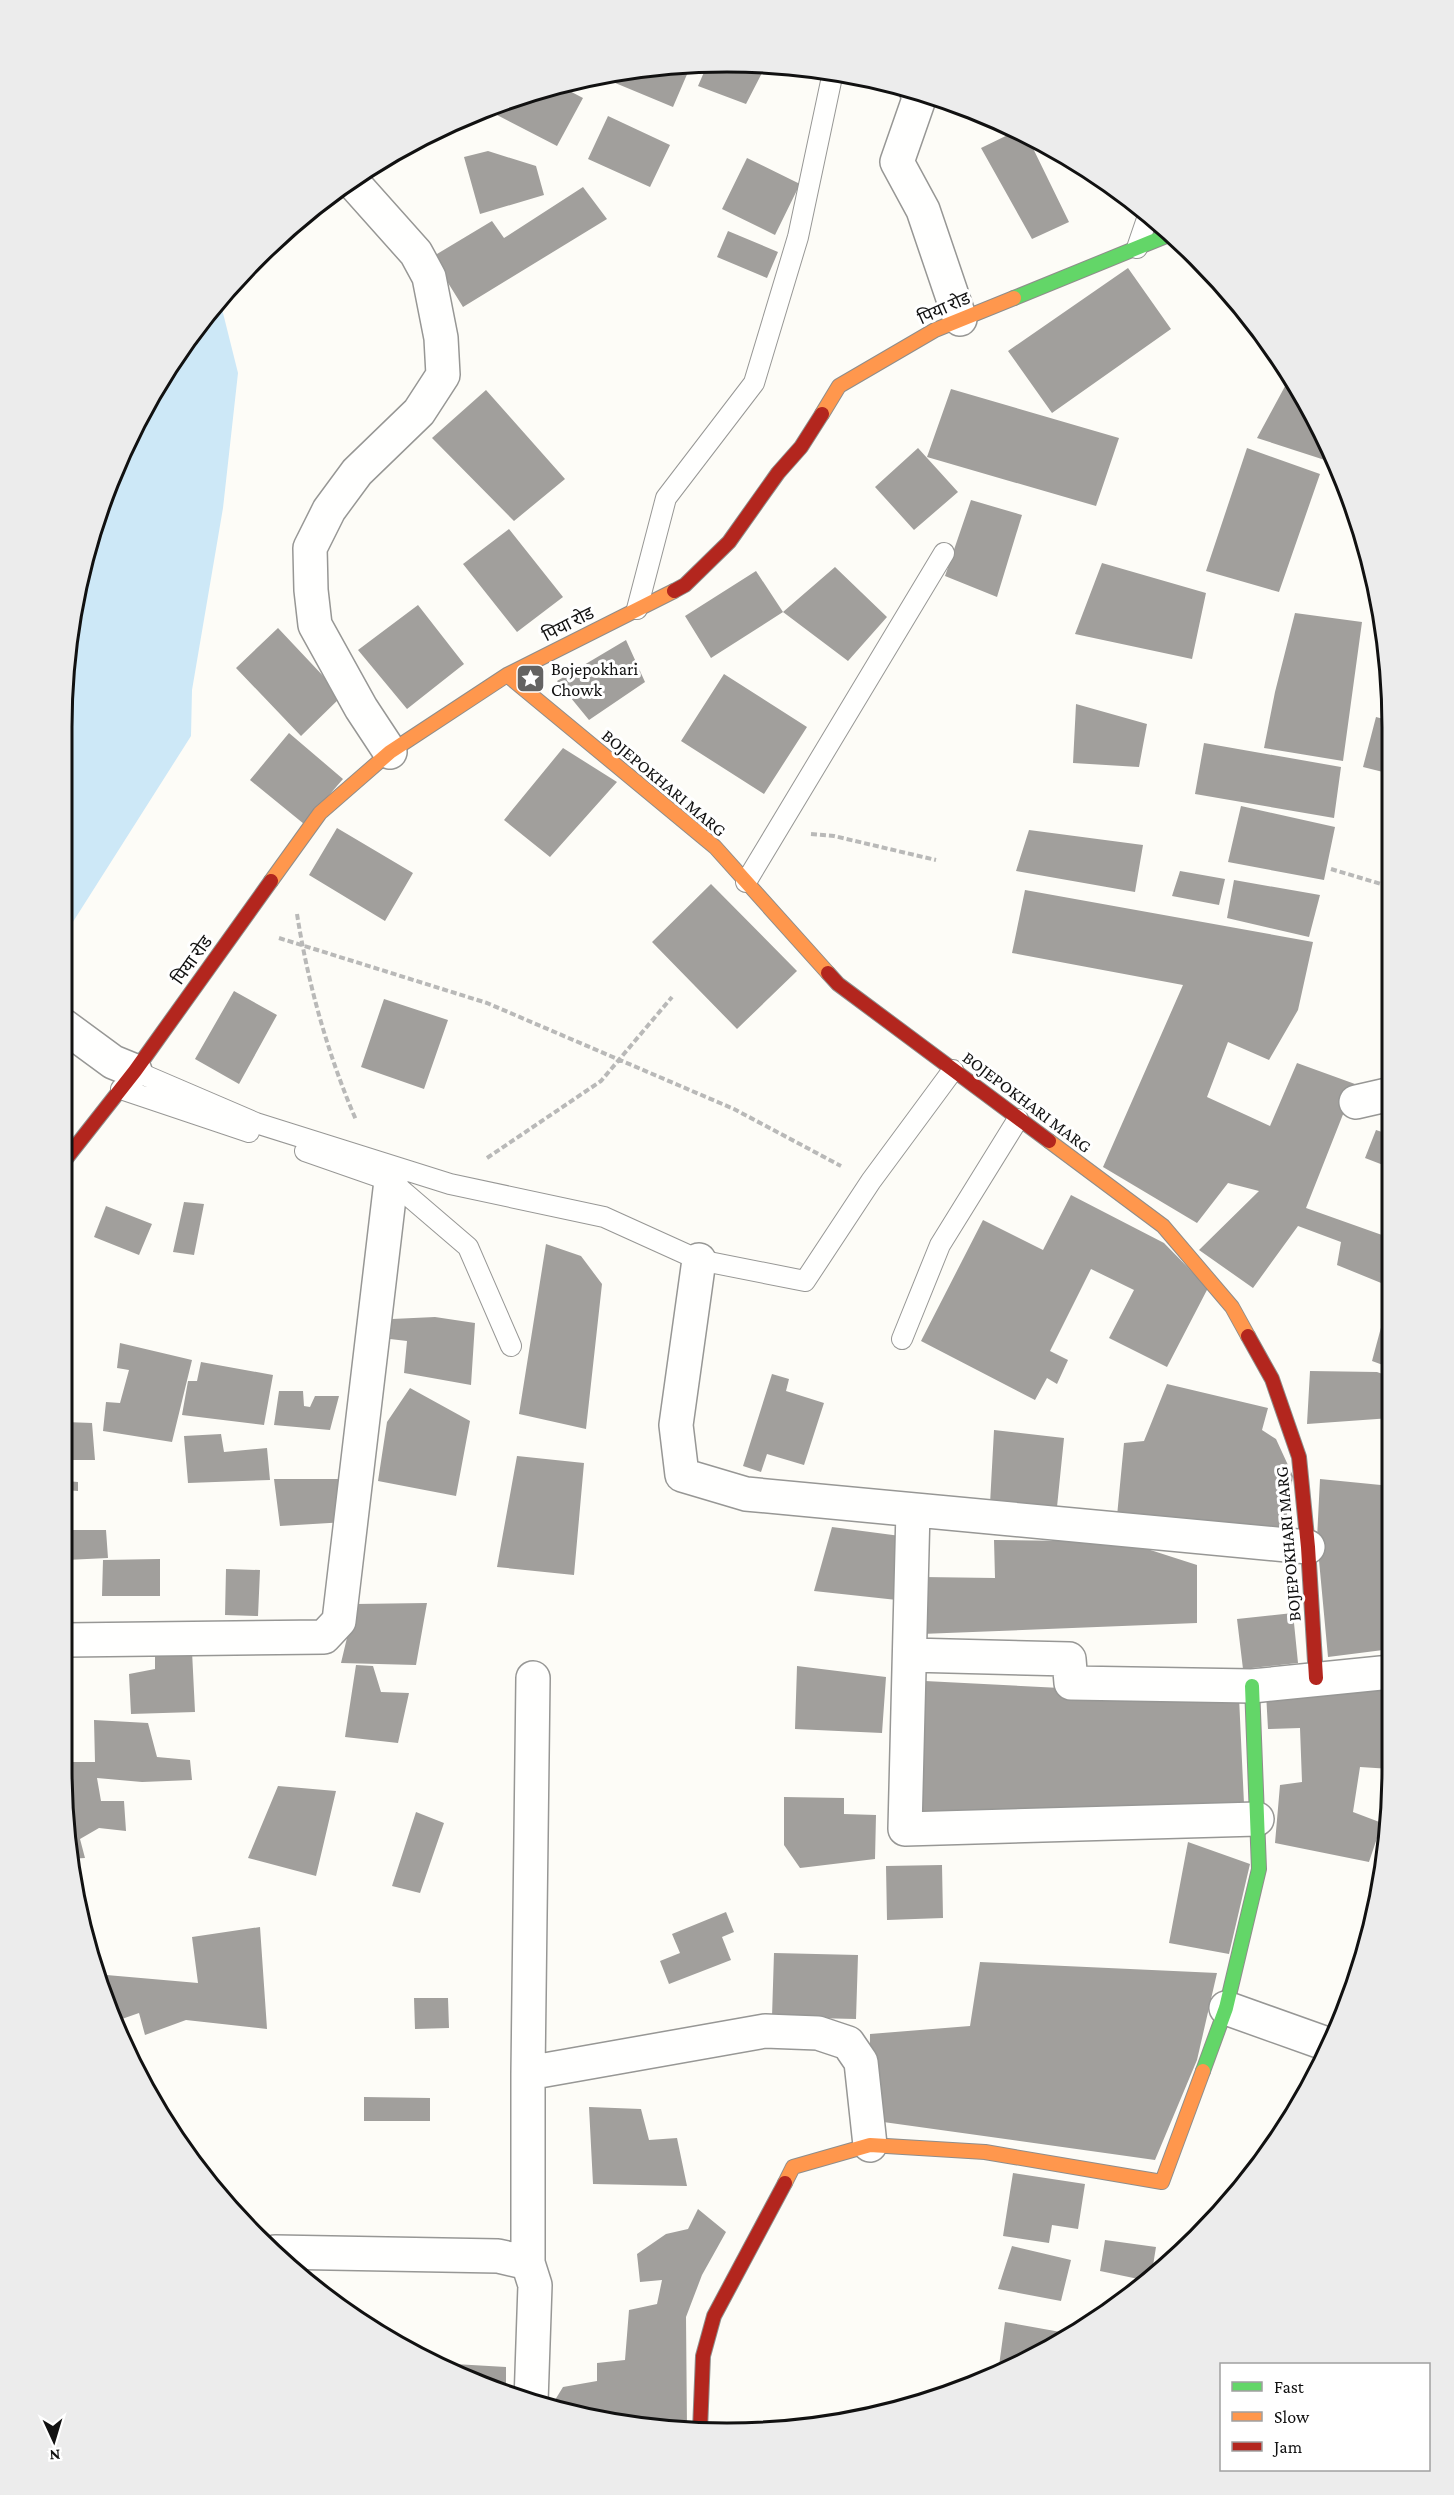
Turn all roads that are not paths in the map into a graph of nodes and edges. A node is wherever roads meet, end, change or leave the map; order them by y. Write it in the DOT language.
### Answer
graph roads {
  1 [pos="832,81"];
  2 [pos="918,101"];
  3 [pos="357,187"];
  4 [pos="1145,223"];
  5 [pos="1162,238"];
  6 [pos="1137,248"];
  7 [pos="960,319"];
  8 [pos="944,554"];
  9 [pos="637,609"];
  10 [pos="507,675"];
  11 [pos="390,752"];
  12 [pos="746,882"];
  13 [pos="72,1032"];
  14 [pos="953,1070"];
  15 [pos="128,1080"];
  16 [pos="1382,1096"];
  17 [pos="1356,1102"];
  18 [pos="1018,1119"];
  19 [pos="72,1151"];
  20 [pos="382,1170"];
  21 [pos="699,1260"];
  22 [pos="902,1339"];
  23 [pos="511,1346"];
  24 [pos="913,1510"];
  25 [pos="1308,1547"];
  26 [pos="72,1640"];
  27 [pos="910,1655"];
  28 [pos="1382,1673"];
  29 [pos="533,1678"];
  30 [pos="1316,1678"];
  31 [pos="1252,1686"];
  32 [pos="1257,1819"];
  33 [pos="1226,2008"];
  34 [pos="1321,2042"];
  35 [pos="528,2073"];
  36 [pos="870,2145"];
  37 [pos="287,2252"];
  38 [pos="528,2263"];
  39 [pos="531,2393"];
  40 [pos="700,2422"];
  1 -- 9 [label="lane"];
  2 -- 7 [label="street"];
  3 -- 11 [label="street"];
  4 -- 6 [label="lane"];
  5 -- 6 [label="street, पिया रोड"];
  6 -- 7 [label="street, पिया रोड"];
  7 -- 9 [label="street, पिया रोड"];
  8 -- 12 [label="lane"];
  9 -- 10 [label="street, पिया रोड"];
  10 -- 11 [label="street, पिया रोड"];
  10 -- 12 [label="street, BOJEPOKHARI MARG"];
  11 -- 15 [label="street, पिया रोड"];
  12 -- 14 [label="street, BOJEPOKHARI MARG"];
  13 -- 15 [label="street"];
  14 -- 18 [label="street, BOJEPOKHARI MARG"];
  14 -- 21 [label="lane"];
  15 -- 19 [label="street, पिया रोड"];
  15 -- 20 [label="lane"];
  15 -- 20 [label="lane"];
  16 -- 17 [label="street"];
  18 -- 22 [label="lane"];
  18 -- 25 [label="street, BOJEPOKHARI MARG"];
  20 -- 21 [label="lane"];
  20 -- 23 [label="lane"];
  20 -- 26 [label="street"];
  21 -- 24 [label="street"];
  24 -- 25 [label="street"];
  24 -- 27 [label="street"];
  25 -- 30 [label="street, BOJEPOKHARI MARG"];
  27 -- 31 [label="street"];
  27 -- 32 [label="street"];
  28 -- 30 [label="street"];
  29 -- 35 [label="street"];
  30 -- 31 [label="street"];
  31 -- 32 [label="street"];
  32 -- 33 [label="street"];
  33 -- 34 [label="street"];
  33 -- 36 [label="street"];
  35 -- 36 [label="street"];
  35 -- 38 [label="street"];
  36 -- 40 [label="street"];
  37 -- 38 [label="street"];
  38 -- 39 [label="street"];
}
